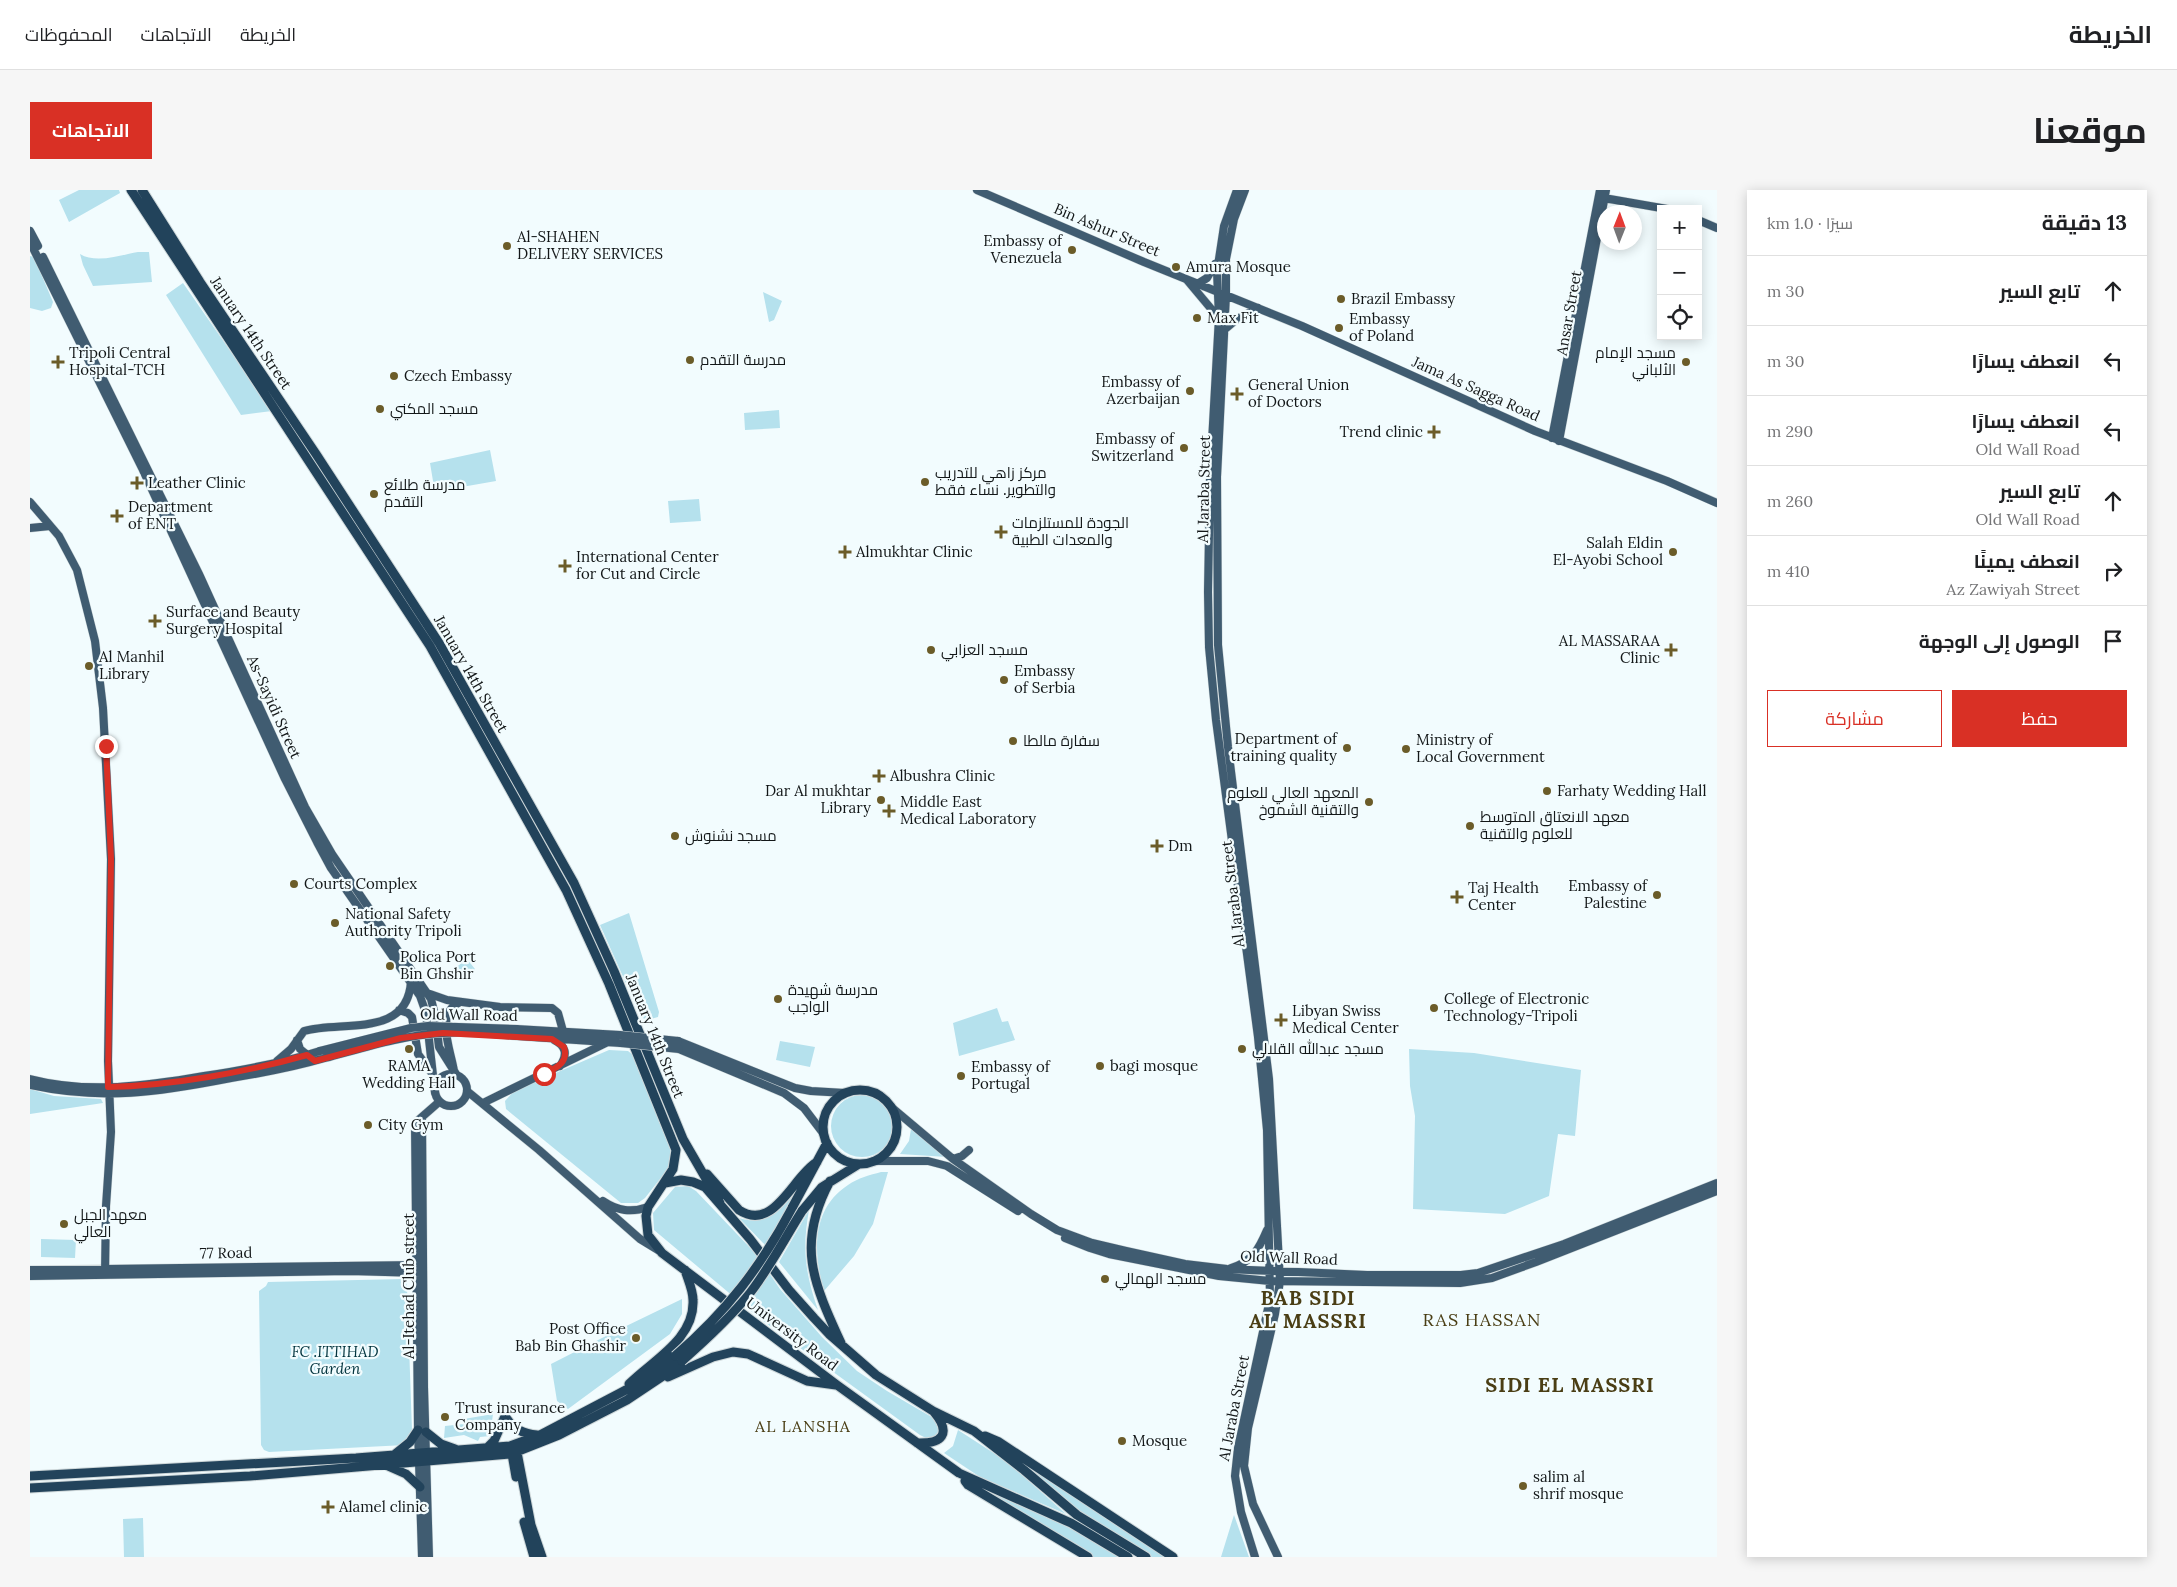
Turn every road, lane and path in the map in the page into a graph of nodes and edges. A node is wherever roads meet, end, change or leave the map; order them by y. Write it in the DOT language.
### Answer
graph roads {
  1 [pos="132,190"];
  2 [pos="142,190"];
  3 [pos="978,190"];
  4 [pos="1237,190"];
  5 [pos="1245,190"];
  6 [pos="1600,190"];
  7 [pos="1605,194"];
  8 [pos="1657,207"];
  9 [pos="1702,222"];
  10 [pos="1717,228"];
  11 [pos="30,231"];
  12 [pos="30,242"];
  13 [pos="1218,258"];
  14 [pos="1186,278"];
  15 [pos="1199,283"];
  16 [pos="1585,284"];
  17 [pos="1217,291"];
  18 [pos="1226,295"];
  19 [pos="1258,308"];
  20 [pos="1219,317"];
  21 [pos="1224,330"];
  22 [pos="1556,439"];
  23 [pos="30,502"];
  24 [pos="1717,503"];
  25 [pos="50,526"];
  26 [pos="30,528"];
  27 [pos="225,639"];
  28 [pos="1241,882"];
  29 [pos="363,905"];
  30 [pos="413,984"];
  31 [pos="427,993"];
  32 [pos="460,1002"];
  33 [pos="399,1010"];
  34 [pos="563,1031"];
  35 [pos="516,1032"];
  36 [pos="552,1039"];
  37 [pos="620,1039"];
  38 [pos="297,1040"];
  39 [pos="608,1042"];
  40 [pos="678,1045"];
  41 [pos="307,1055"];
  42 [pos="323,1055"];
  43 [pos="315,1061"];
  44 [pos="273,1064"];
  45 [pos="559,1066"];
  46 [pos="455,1073"];
  47 [pos="433,1076"];
  48 [pos="30,1079"];
  49 [pos="30,1085"];
  50 [pos="109,1091"];
  51 [pos="467,1092"];
  52 [pos="435,1093"];
  53 [pos="845,1093"];
  54 [pos="440,1102"];
  55 [pos="483,1104"];
  56 [pos="890,1106"];
  57 [pos="422,1118"];
  58 [pos="823,1132"];
  59 [pos="826,1143"];
  60 [pos="969,1150"];
  61 [pos="953,1158"];
  62 [pos="817,1162"];
  63 [pos="874,1162"];
  64 [pos="859,1164"];
  65 [pos="698,1168"];
  66 [pos="830,1181"];
  67 [pos="664,1183"];
  68 [pos="1717,1183"];
  69 [pos="586,1190"];
  70 [pos="1717,1191"];
  71 [pos="720,1203"];
  72 [pos="648,1207"];
  73 [pos="1269,1226"];
  74 [pos="662,1253"];
  75 [pos="419,1269"];
  76 [pos="1227,1269"];
  77 [pos="30,1270"];
  78 [pos="685,1270"];
  79 [pos="105,1272"];
  80 [pos="1270,1272"];
  81 [pos="1280,1272"];
  82 [pos="30,1276"];
  83 [pos="1270,1281"];
  84 [pos="1280,1281"];
  85 [pos="842,1345"];
  86 [pos="679,1358"];
  87 [pos="659,1380"];
  88 [pos="836,1385"];
  89 [pos="622,1392"];
  90 [pos="933,1411"];
  91 [pos="422,1431"];
  92 [pos="974,1431"];
  93 [pos="540,1435"];
  94 [pos="916,1443"];
  95 [pos="487,1448"];
  96 [pos="514,1449"];
  97 [pos="460,1450"];
  98 [pos="393,1456"];
  99 [pos="423,1458"];
  100 [pos="383,1465"];
  101 [pos="30,1476"];
  102 [pos="966,1477"];
  103 [pos="420,1487"];
  104 [pos="30,1488"];
  105 [pos="1264,1527"];
  106 [pos="1248,1535"];
  107 [pos="422,1557"];
  108 [pos="429,1557"];
  109 [pos="534,1557"];
  110 [pos="542,1557"];
  111 [pos="1088,1557"];
  112 [pos="1128,1557"];
  113 [pos="1146,1557"];
  114 [pos="1173,1557"];
  115 [pos="1254,1557"];
  116 [pos="1278,1557"];
  1 -- 67 [label="highway, January 14th Street"];
  2 -- 65 [label="highway, January 14th Street"];
  3 -- 14 [label="main road, Bin Ashur Street"];
  4 -- 13 [label="main road, Al Jaraba Street"];
  5 -- 18 [label="main road, Al Jaraba Street"];
  6 -- 16 [label="main road, Ansar Street"];
  7 -- 8 [label="main road"];
  7 -- 16 [label="main road, Ansar Street"];
  9 -- 10 [label="main road"];
  11 -- 27 [label="main road, As-Sayidi Street"];
  12 -- 27 [label="main road, As-Sayidi Street"];
  13 -- 15 [label="main road"];
  13 -- 17 [label="main road, Al Jaraba Street"];
  14 -- 15 [label="main road, Bin Ashur Street"];
  14 -- 20 [label="main road"];
  15 -- 17 [label="main road, Bin Ashur Street"];
  16 -- 22 [label="main road, Ansar Street"];
  17 -- 18 [label="main road, Bin Ashur Street"];
  17 -- 20 [label="main road, Al Jaraba Street"];
  18 -- 19 [label="main road, Jama As Sagga Road"];
  18 -- 21 [label="main road, Al Jaraba Street"];
  19 -- 21 [label="main road"];
  19 -- 22 [label="main road, Jama As Sagga Road"];
  20 -- 28 [label="main road, Al Jaraba Street"];
  21 -- 28 [label="main road, Al Jaraba Street"];
  22 -- 24 [label="main road, Jama As Sagga Road"];
  23 -- 25 [label="main road"];
  25 -- 26 [label="main road"];
  25 -- 50 [label="main road"];
  27 -- 29 [label="main road, As-Sayidi Street"];
  28 -- 73 [label="main road, Al Jaraba Street"];
  28 -- 81 [label="main road, Al Jaraba Street"];
  29 -- 30 [label="main road, As-Sayidi Street"];
  29 -- 31 [label="main road, As-Sayidi Street"];
  30 -- 33 [label="main road"];
  30 -- 47 [label="main road, As-Sayidi Street"];
  31 -- 32 [label="main road"];
  31 -- 46 [label="main road, As-Sayidi Street"];
  32 -- 34 [label="main road"];
  32 -- 46 [label="main road"];
  33 -- 38 [label="main road"];
  33 -- 47 [label="main road"];
  34 -- 35 [label="main road, Old Wall Road"];
  34 -- 37 [label="main road, Old Wall Road"];
  35 -- 36 [label="main road, Old Wall Road"];
  35 -- 42 [label="main road, Old Wall Road, bridge"];
  36 -- 39 [label="main road, Old Wall Road"];
  36 -- 45 [label="main road"];
  37 -- 39 [label="main road, Old Wall Road"];
  37 -- 40 [label="main road, Old Wall Road, bridge"];
  38 -- 41 [label="main road"];
  38 -- 44 [label="main road"];
  39 -- 45 [label="main road"];
  40 -- 53 [label="main road, Old Wall Road"];
  40 -- 58 [label="main road, Old Wall Road"];
  41 -- 42 [label="main road, Old Wall Road"];
  41 -- 43 [label="main road"];
  41 -- 44 [label="main road, Old Wall Road"];
  42 -- 43 [label="main road, Old Wall Road"];
  43 -- 50 [label="main road, Old Wall Road"];
  44 -- 50 [label="main road, Old Wall Road"];
  45 -- 55 [label="main road"];
  46 -- 51 [label="main road"];
  46 -- 52 [label="main road"];
  47 -- 52 [label="main road, As-Sayidi Street"];
  48 -- 50 [label="main road, Old Wall Road"];
  49 -- 50 [label="main road, Old Wall Road"];
  50 -- 79 [label="main road"];
  51 -- 54 [label="main road"];
  51 -- 55 [label="main road, University Road"];
  52 -- 54 [label="main road"];
  53 -- 56 [label="highway"];
  53 -- 58 [label="highway"];
  54 -- 57 [label="main road"];
  55 -- 69 [label="main road, University Road"];
  56 -- 61 [label="main road, Old Wall Road"];
  56 -- 63 [label="highway"];
  57 -- 75 [label="main road, Al-Itehad Club street"];
  57 -- 75 [label="main road, Al-Itehad Club street"];
  58 -- 59 [label="highway"];
  59 -- 62 [label="highway"];
  59 -- 64 [label="highway"];
  60 -- 61 [label="main road"];
  61 -- 76 [label="main road, Old Wall Road"];
  62 -- 65 [label="highway"];
  62 -- 86 [label="highway, bridge"];
  63 -- 64 [label="highway"];
  63 -- 83 [label="main road, Old Wall Road"];
  64 -- 66 [label="highway"];
  65 -- 71 [label="highway, January 14th Street"];
  66 -- 85 [label="highway"];
  66 -- 86 [label="highway, bridge"];
  67 -- 71 [label="highway"];
  67 -- 72 [label="highway, January 14th Street"];
  68 -- 81 [label="main road, Old Wall Road"];
  69 -- 72 [label="main road"];
  69 -- 74 [label="main road, University Road"];
  70 -- 84 [label="main road, Old Wall Road"];
  71 -- 85 [label="highway, University Road"];
  72 -- 74 [label="highway"];
  73 -- 76 [label="main road"];
  73 -- 80 [label="main road, Al Jaraba Street"];
  74 -- 78 [label="highway, University Road"];
  75 -- 79 [label="main road, 77 Road"];
  75 -- 91 [label="main road, Al-Itehad Club street"];
  76 -- 80 [label="main road, Old Wall Road"];
  77 -- 79 [label="main road, 77 Road"];
  78 -- 88 [label="highway, University Road"];
  78 -- 89 [label="highway"];
  79 -- 82 [label="main road"];
  80 -- 81 [label="main road, Old Wall Road"];
  80 -- 83 [label="main road, Al Jaraba Street"];
  81 -- 84 [label="main road, Al Jaraba Street"];
  83 -- 84 [label="main road, Old Wall Road"];
  83 -- 106 [label="main road, Al Jaraba Street"];
  84 -- 105 [label="main road, Al Jaraba Street"];
  85 -- 90 [label="highway, University Road"];
  86 -- 87 [label="highway"];
  86 -- 89 [label="highway"];
  87 -- 88 [label="highway"];
  87 -- 96 [label="highway"];
  88 -- 94 [label="highway, University Road"];
  89 -- 93 [label="highway"];
  90 -- 92 [label="highway, University Road"];
  90 -- 94 [label="highway"];
  91 -- 97 [label="highway"];
  91 -- 98 [label="highway"];
  91 -- 99 [label="main road, Al-Itehad Club street"];
  92 -- 113 [label="highway, University Road"];
  92 -- 114 [label="highway"];
  93 -- 95 [label="highway"];
  93 -- 96 [label="highway"];
  94 -- 102 [label="highway, University Road"];
  95 -- 96 [label="highway"];
  95 -- 97 [label="highway"];
  96 -- 99 [label="highway"];
  96 -- 109 [label="highway"];
  96 -- 110 [label="highway"];
  97 -- 99 [label="highway"];
  98 -- 99 [label="highway"];
  98 -- 101 [label="highway"];
  99 -- 100 [label="highway"];
  99 -- 103 [label="main road"];
  99 -- 108 [label="main road"];
  100 -- 103 [label="highway"];
  100 -- 104 [label="highway"];
  102 -- 111 [label="highway"];
  102 -- 112 [label="highway, University Road"];
  103 -- 107 [label="main road"];
  105 -- 106 [label="main road"];
  105 -- 116 [label="main road, Al Jaraba Street"];
  106 -- 115 [label="main road, Al Jaraba Street"];
}
